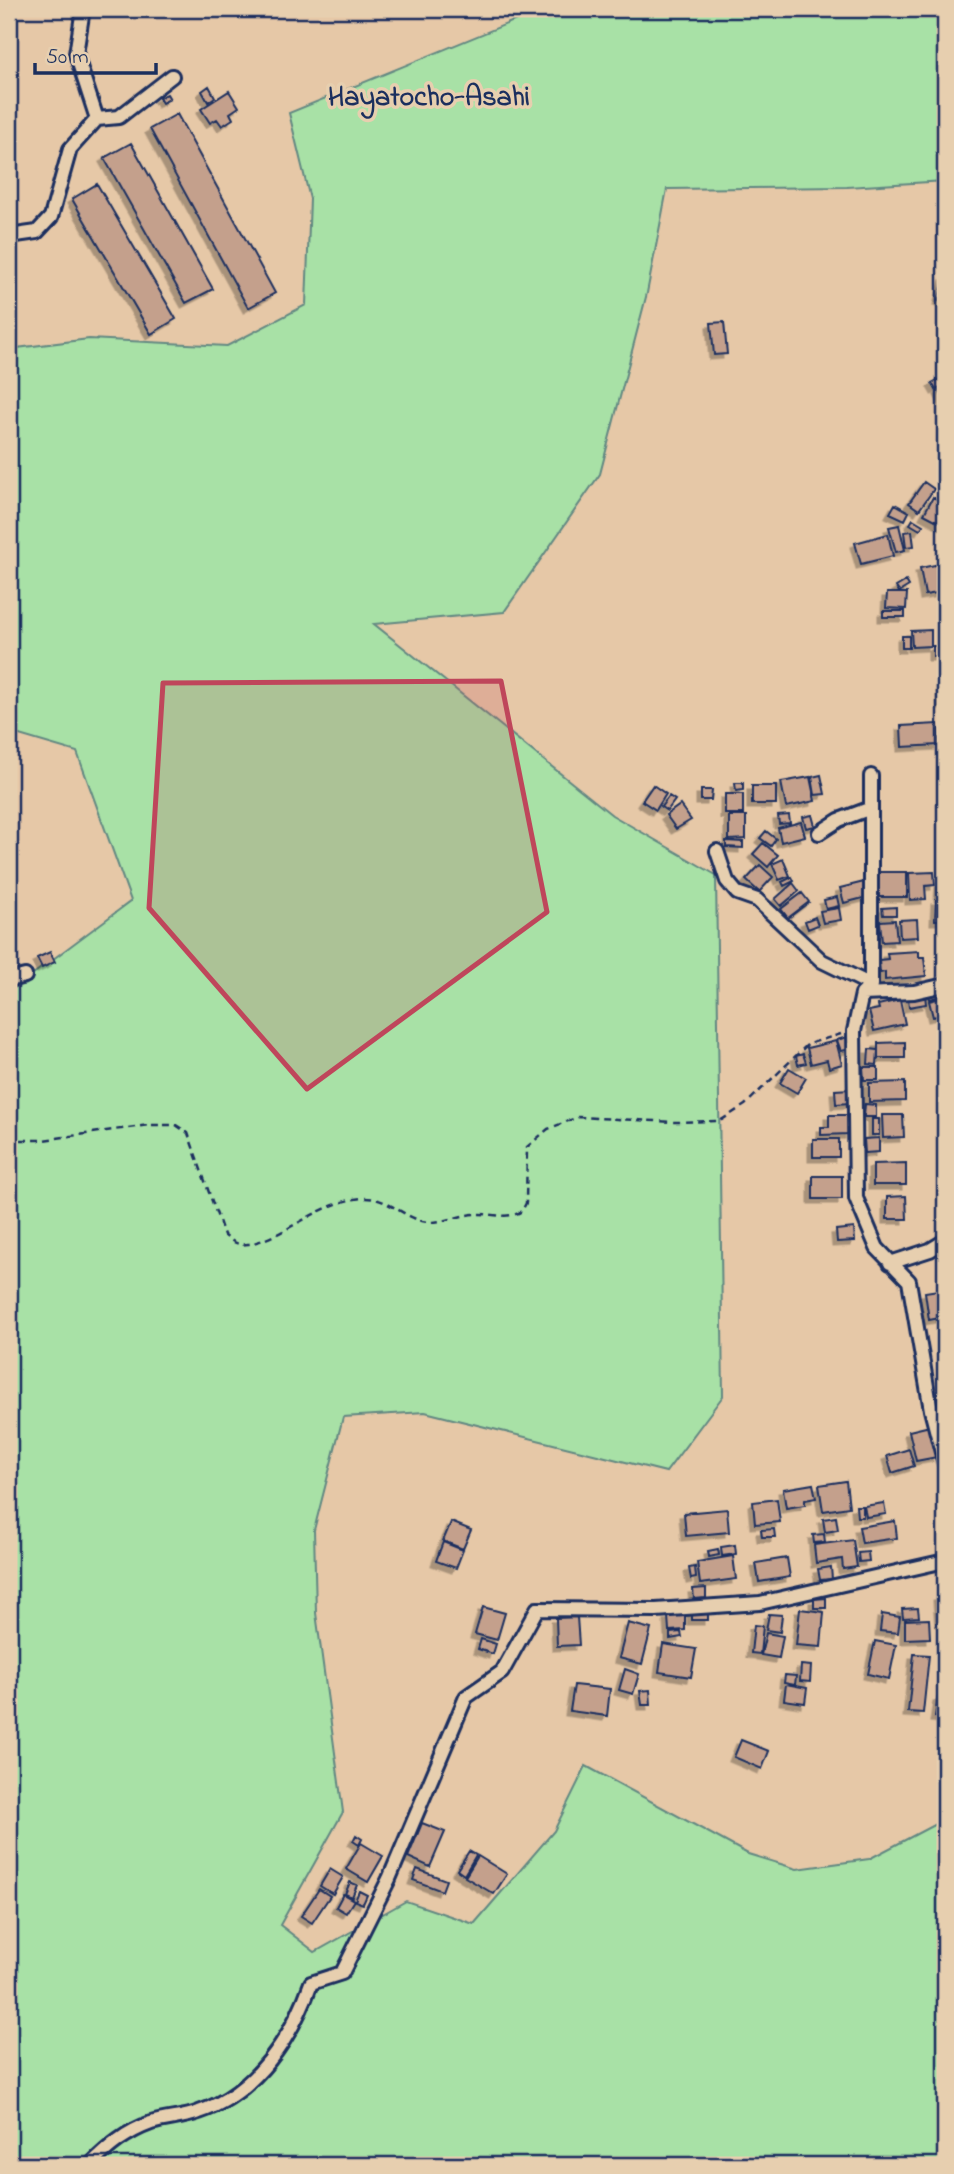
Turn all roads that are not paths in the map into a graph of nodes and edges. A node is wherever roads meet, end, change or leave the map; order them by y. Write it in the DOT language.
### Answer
graph roads {
  1 [pos="83,9"];
  2 [pos="172,76"];
  3 [pos="97,119"];
  4 [pos="9,236"];
  5 [pos="945,465"];
  6 [pos="945,482"];
  7 [pos="871,776"];
  8 [pos="871,808"];
  9 [pos="819,833"];
  10 [pos="717,851"];
  11 [pos="25,975"];
  12 [pos="9,980"];
  13 [pos="945,985"];
  14 [pos="867,990"];
  15 [pos="945,1241"];
  16 [pos="890,1263"];
  17 [pos="945,1464"];
  18 [pos="945,1561"];
  19 [pos="90,2165"];
  1 -- 3 [label="street"];
  2 -- 3 [label="street"];
  3 -- 4 [label="street"];
  5 -- 6 [label="street"];
  7 -- 8 [label="street"];
  8 -- 9 [label="street"];
  8 -- 14 [label="street"];
  10 -- 14 [label="street"];
  11 -- 12 [label="street"];
  13 -- 14 [label="street"];
  14 -- 16 [label="street"];
  15 -- 16 [label="street"];
  16 -- 17 [label="street"];
  18 -- 19 [label="street"];
}
